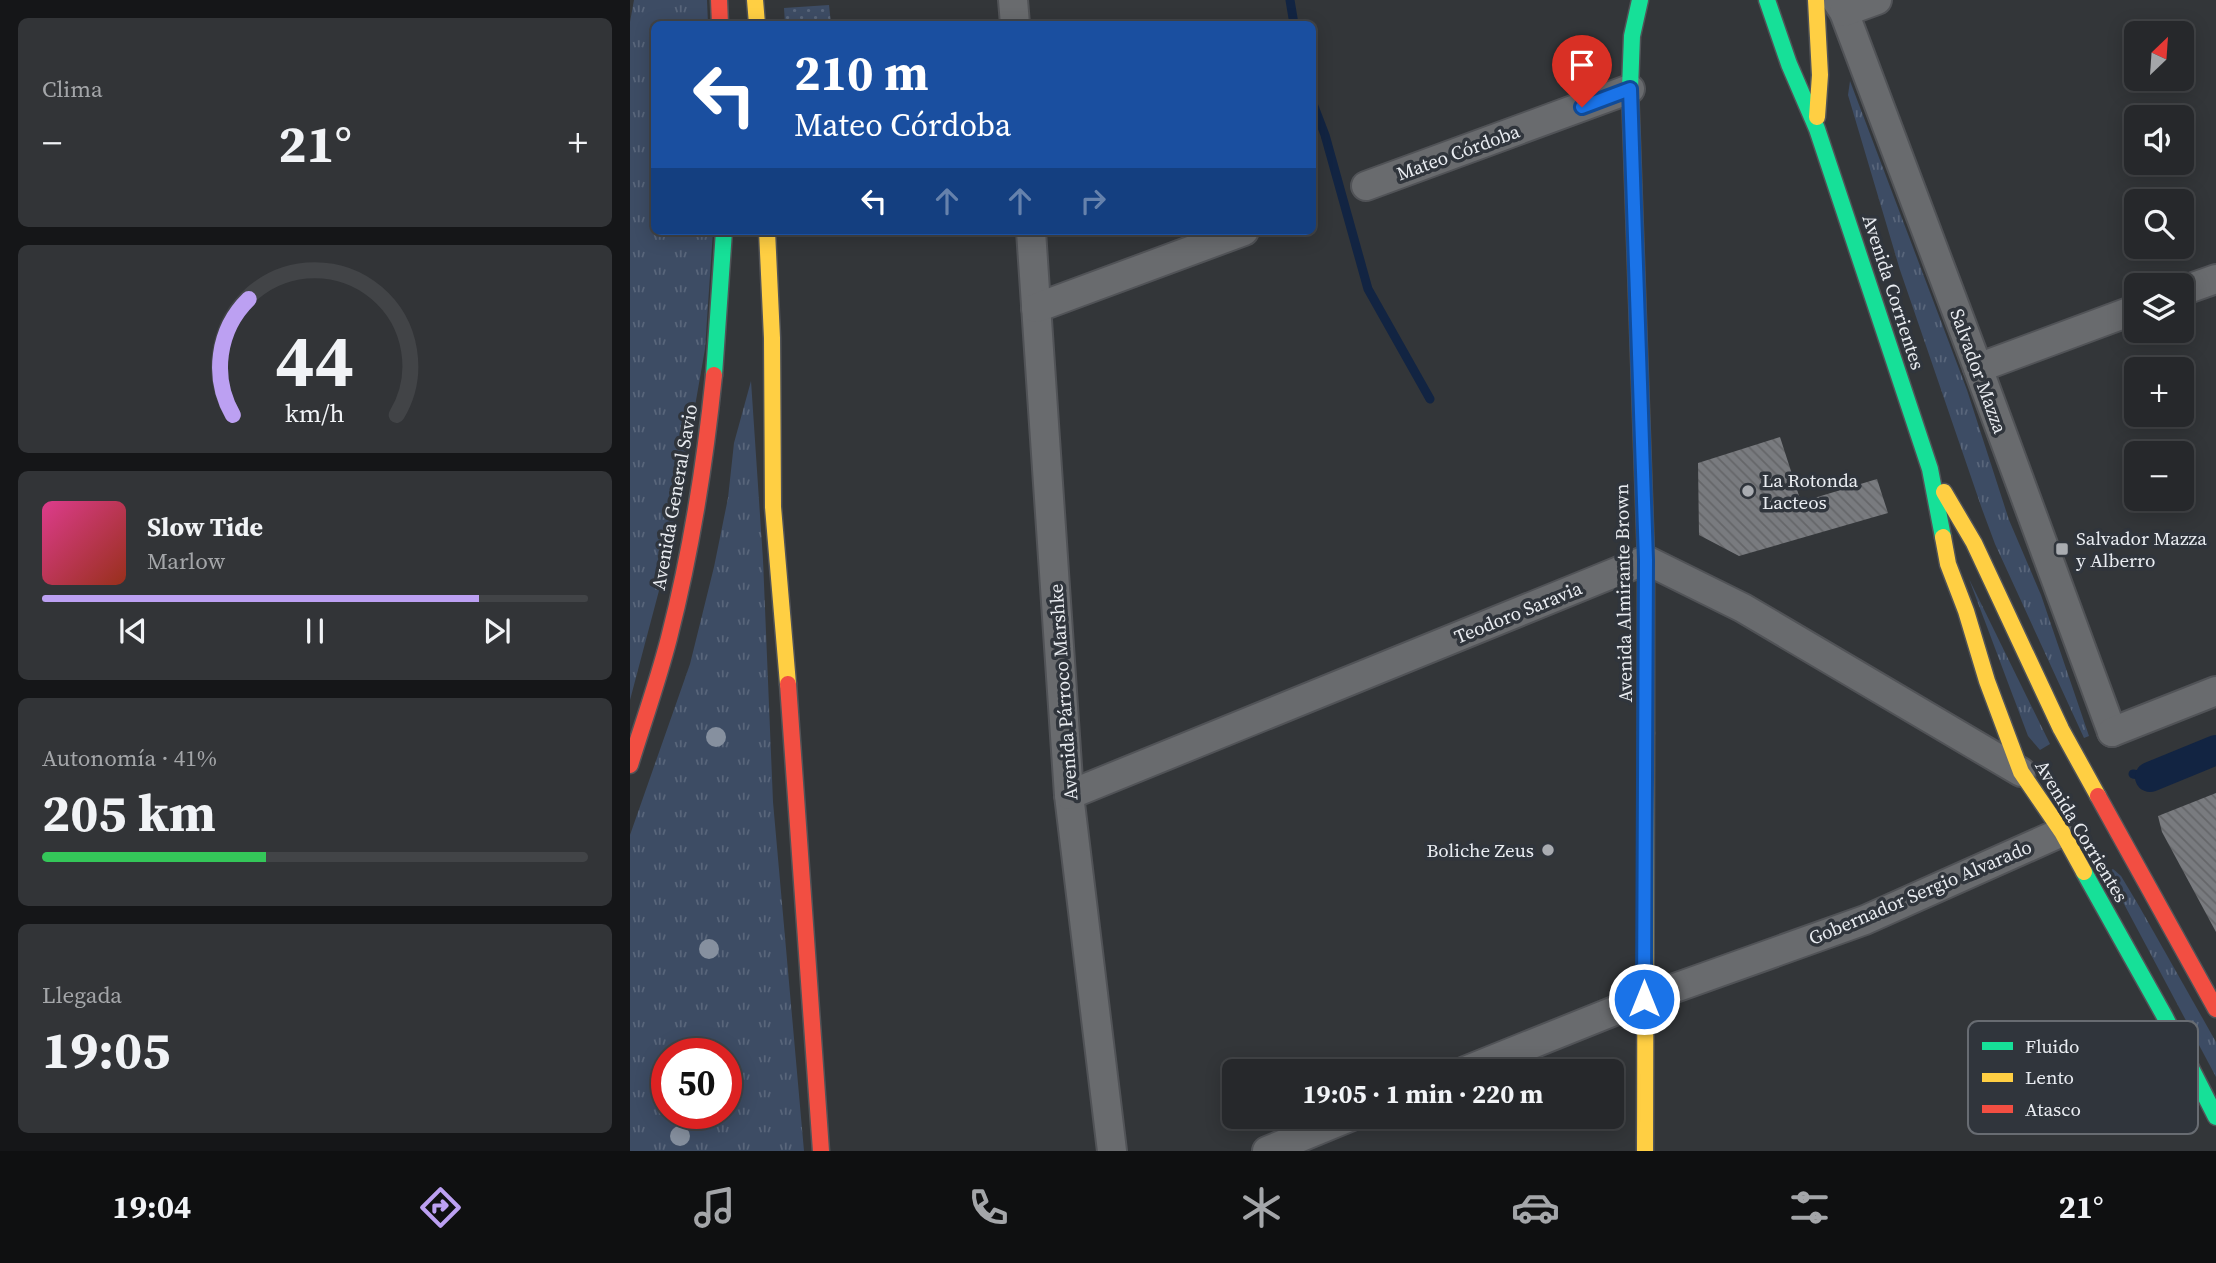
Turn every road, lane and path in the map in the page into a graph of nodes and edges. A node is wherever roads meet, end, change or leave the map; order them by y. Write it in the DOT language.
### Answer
graph roads {
  1 [pos="719,0"];
  2 [pos="755,0"];
  3 [pos="1013,0"];
  4 [pos="1625,0"];
  5 [pos="1640,0"];
  6 [pos="1766,0"];
  7 [pos="1815,0"];
  8 [pos="1877,0"];
  9 [pos="1840,6"];
  10 [pos="720,21"];
  11 [pos="757,21"];
  12 [pos="1015,21"];
  13 [pos="1632,36"];
  14 [pos="1630,89"];
  15 [pos="1817,129"];
  16 [pos="1366,186"];
  17 [pos="724,235"];
  18 [pos="767,235"];
  19 [pos="1031,235"];
  20 [pos="1233,235"];
  21 [pos="2216,279"];
  22 [pos="2194,287"];
  23 [pos="1036,308"];
  24 [pos="2124,314"];
  25 [pos="1978,368"];
  26 [pos="1930,469"];
  27 [pos="1646,560"];
  28 [pos="2216,691"];
  29 [pos="2112,732"];
  30 [pos="630,765"];
  31 [pos="2021,772"];
  32 [pos="2086,772"];
  33 [pos="1069,795"];
  34 [pos="2062,832"];
  35 [pos="1644,999"];
  36 [pos="2216,1009"];
  37 [pos="2167,1021"];
  38 [pos="1495,1059"];
  39 [pos="2198,1082"];
  40 [pos="2216,1117"];
  41 [pos="1320,1129"];
  42 [pos="821,1151"];
  43 [pos="1112,1151"];
  44 [pos="1266,1151"];
  45 [pos="1645,1151"];
  1 -- 10 [label="main road"];
  2 -- 11 [label="main road"];
  3 -- 12 [label="street"];
  4 -- 13 [label="main road"];
  5 -- 13 [label="main road"];
  6 -- 15 [label="main road, Avenida Corrientes"];
  7 -- 15 [label="main road, Avenida Corrientes"];
  8 -- 9 [label="street"];
  9 -- 25 [label="street, Salvador Mazza"];
  13 -- 14 [label="main road, Avenida Almirante Brown"];
  14 -- 16 [label="street, Mateo Córdoba"];
  14 -- 27 [label="main road, Avenida Almirante Brown"];
  15 -- 26 [label="main road, Avenida Corrientes"];
  17 -- 30 [label="main road, Avenida General Savio"];
  18 -- 42 [label="main road"];
  19 -- 23 [label="street, Avenida Párroco Marshke"];
  20 -- 23 [label="street"];
  21 -- 22 [label="street"];
  23 -- 33 [label="street, Avenida Párroco Marshke"];
  24 -- 25 [label="street"];
  25 -- 29 [label="street, Salvador Mazza"];
  26 -- 31 [label="main road, Avenida Corrientes"];
  26 -- 32 [label="main road, Avenida Corrientes"];
  27 -- 31 [label="street"];
  27 -- 33 [label="street, Teodoro Saravia"];
  27 -- 35 [label="main road, Avenida Almirante Brown"];
  28 -- 29 [label="street"];
  29 -- 32 [label="street"];
  31 -- 34 [label="main road, Avenida Corrientes"];
  32 -- 36 [label="main road, Avenida Corrientes"];
  33 -- 43 [label="street, Avenida Párroco Marshke"];
  34 -- 35 [label="street, Gobernador Sergio Alvarado"];
  34 -- 37 [label="main road, Avenida Corrientes"];
  35 -- 38 [label="street, Gobernador Sergio Alvarado"];
  35 -- 45 [label="main road, Avenida Almirante Brown"];
  39 -- 40 [label="main road, Avenida Corrientes"];
  41 -- 44 [label="street"];
}
